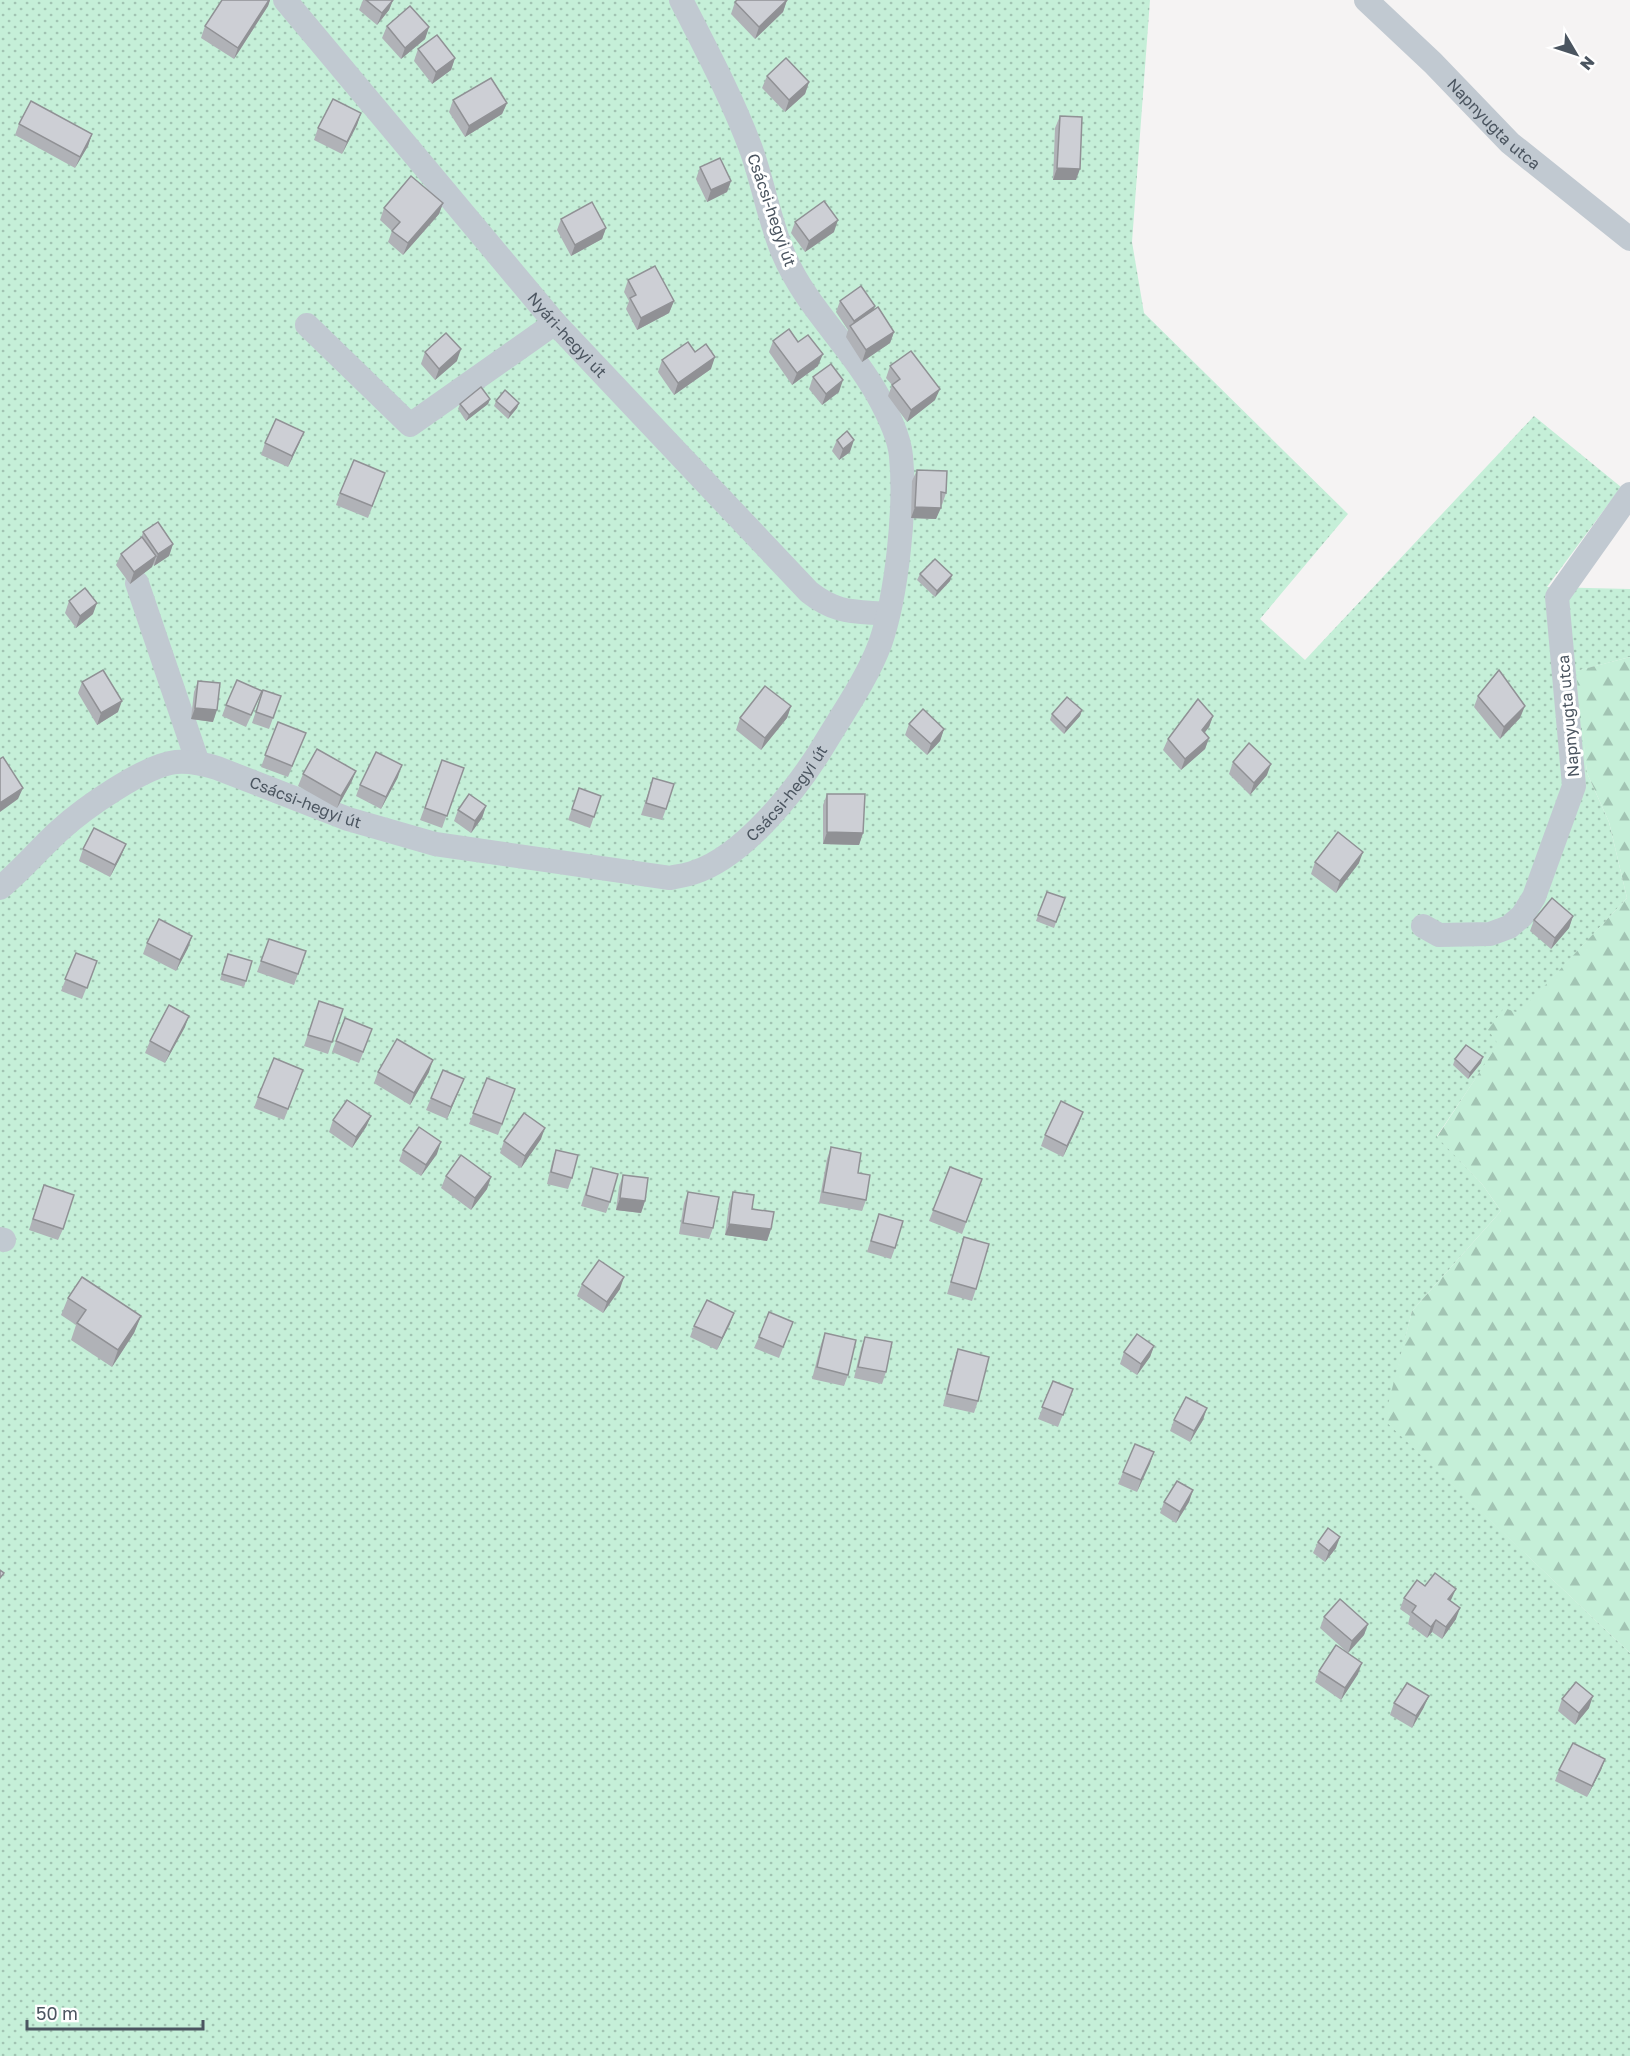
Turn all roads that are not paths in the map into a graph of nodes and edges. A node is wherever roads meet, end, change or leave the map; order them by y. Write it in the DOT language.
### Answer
graph roads {
  1 [pos="285,0"];
  2 [pos="681,0"];
  3 [pos="1366,0"];
  4 [pos="1630,239"];
  5 [pos="555,323"];
  6 [pos="307,325"];
  7 [pos="1630,494"];
  8 [pos="137,583"];
  9 [pos="888,614"];
  10 [pos="198,763"];
  11 [pos="0,888"];
  12 [pos="1423,926"];
  1 -- 5 [label="street, Nyári-hegyi út"];
  2 -- 9 [label="street, Csácsi-hegyi út"];
  3 -- 4 [label="street, Napnyugta utca"];
  5 -- 6 [label="street"];
  5 -- 9 [label="street, Nyári-hegyi út"];
  7 -- 12 [label="street, Napnyugta utca"];
  8 -- 10 [label="street"];
  9 -- 10 [label="street, Csácsi-hegyi út"];
  10 -- 11 [label="street, Csácsi-hegyi út"];
}
